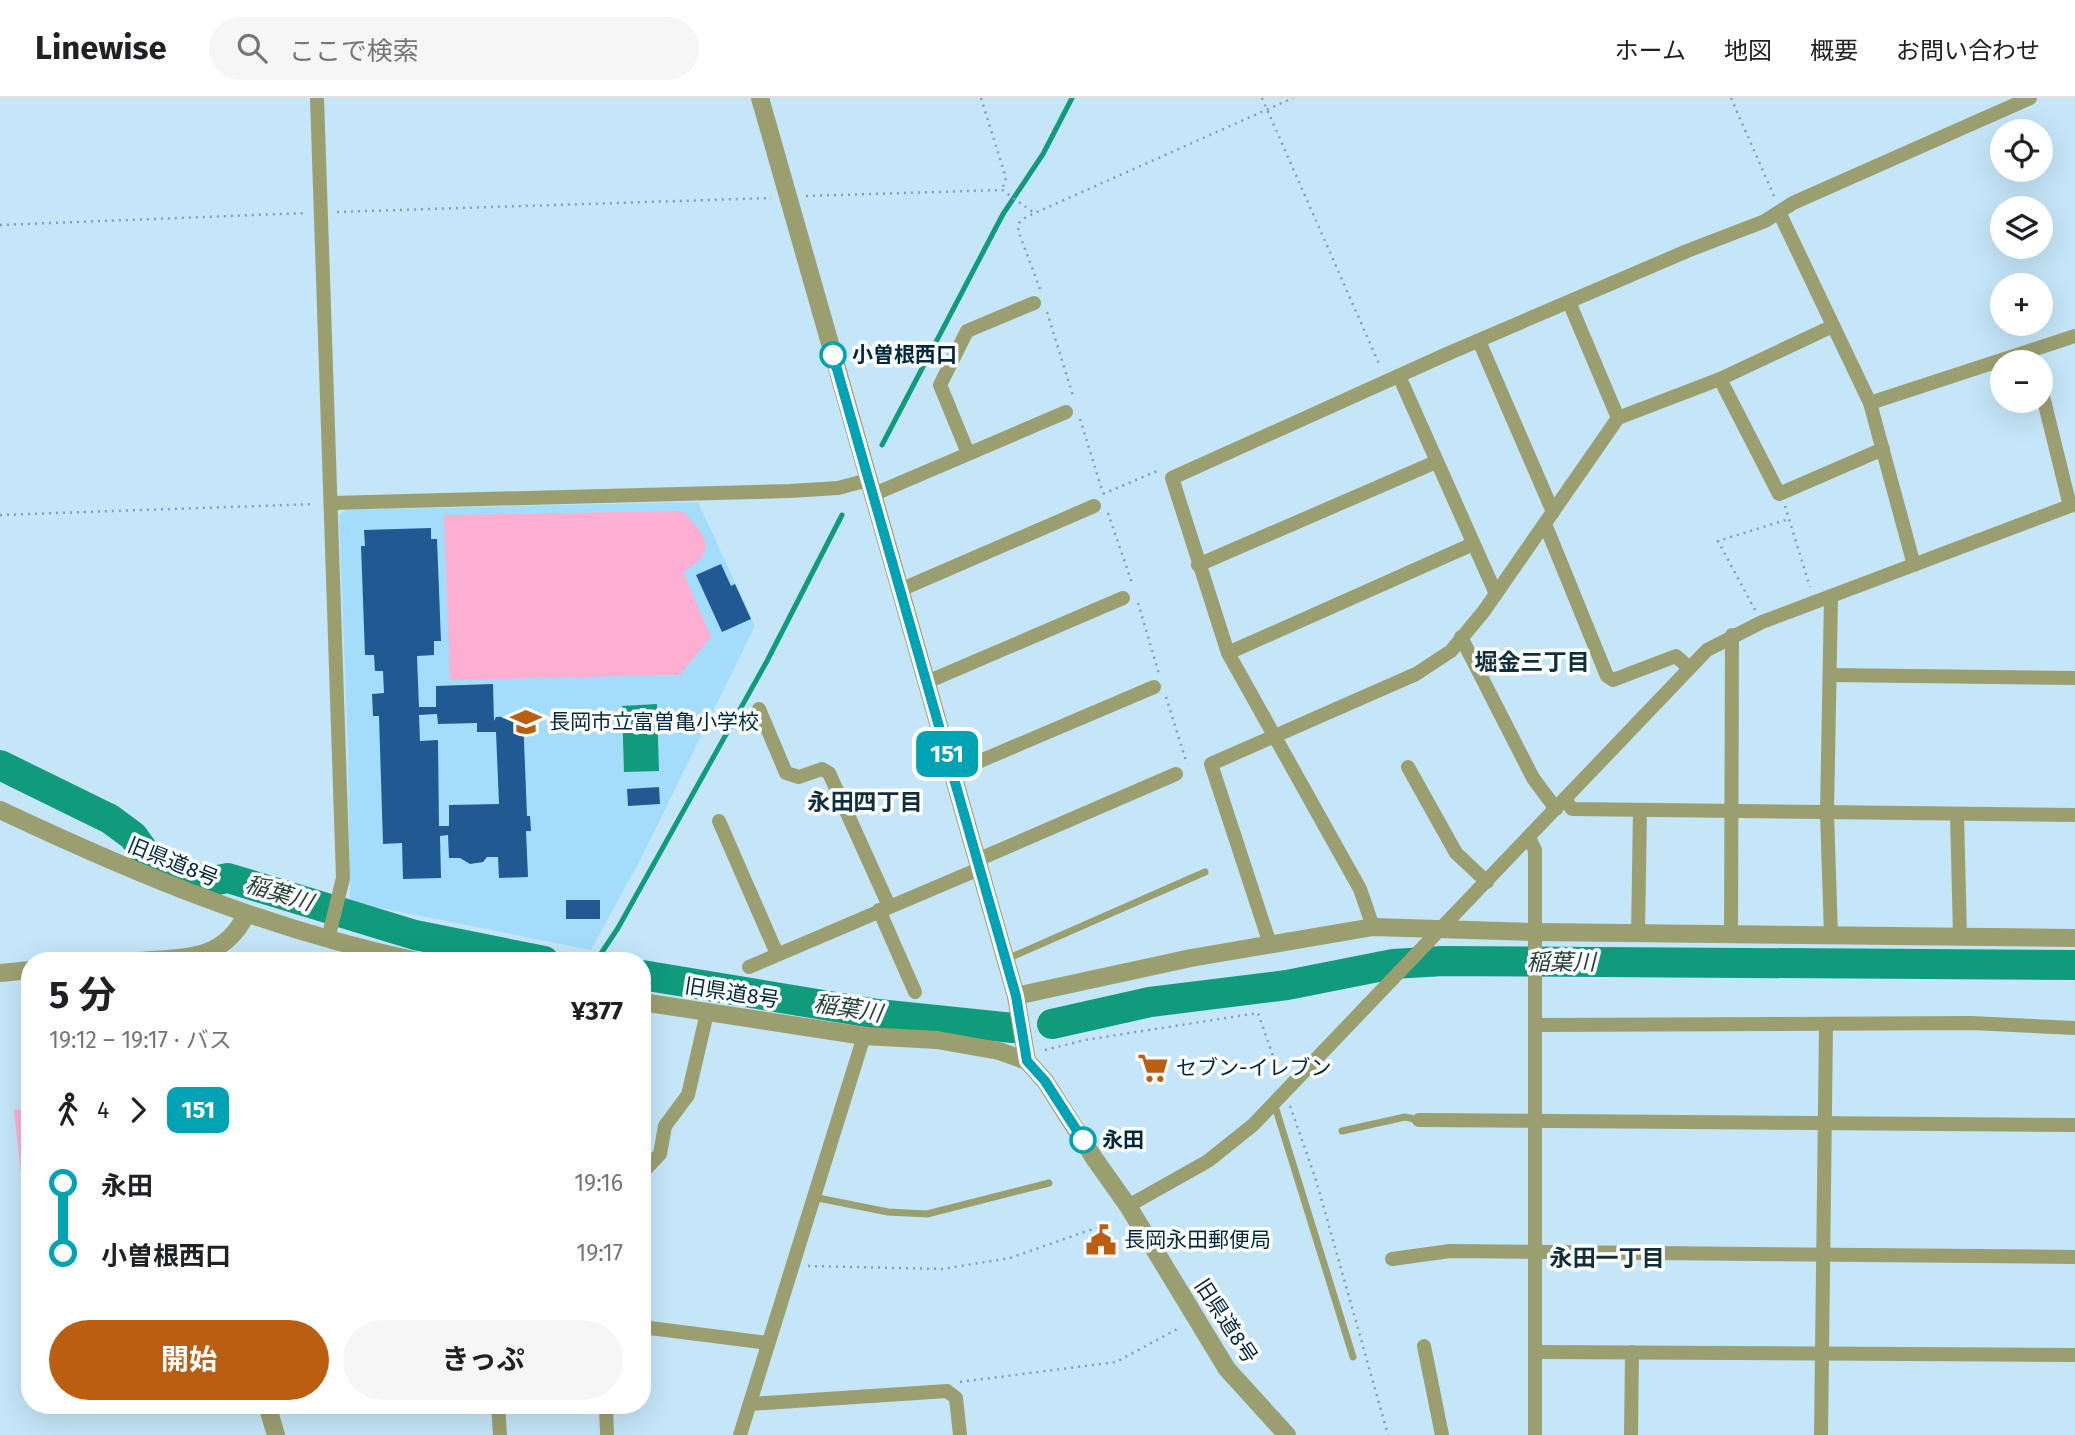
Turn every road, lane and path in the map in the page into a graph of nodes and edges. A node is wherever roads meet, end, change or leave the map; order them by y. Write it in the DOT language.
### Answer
graph roads {
  1 [pos="317,98"];
  2 [pos="760,98"];
  3 [pos="981,98"];
  4 [pos="1262,98"];
  5 [pos="1293,98"];
  6 [pos="1731,98"];
  7 [pos="2030,98"];
  8 [pos="1267,110"];
  9 [pos="1002,190"];
  10 [pos="789,198"];
  11 [pos="1779,212"];
  12 [pos="321,213"];
  13 [pos="0,225"];
  14 [pos="1569,302"];
  15 [pos="1034,303"];
  16 [pos="1833,326"];
  17 [pos="2075,336"];
  18 [pos="1479,341"];
  19 [pos="2046,350"];
  20 [pos="1990,368"];
  21 [pos="1393,379"];
  22 [pos="1720,379"];
  23 [pos="1870,403"];
  24 [pos="1071,410"];
  25 [pos="2048,413"];
  26 [pos="1618,418"];
  27 [pos="1883,449"];
  28 [pos="968,453"];
  29 [pos="1436,461"];
  30 [pos="870,488"];
  31 [pos="1779,494"];
  32 [pos="331,503"];
  33 [pos="2072,505"];
  34 [pos="1094,506"];
  35 [pos="0,515"];
  36 [pos="1549,518"];
  37 [pos="1789,519"];
  38 [pos="1473,544"];
  39 [pos="1198,565"];
  40 [pos="1914,565"];
  41 [pos="900,590"];
  42 [pos="1496,594"];
  43 [pos="1132,596"];
  44 [pos="1831,596"];
  45 [pos="1814,602"];
  46 [pos="1762,622"];
  47 [pos="1732,635"];
  48 [pos="1461,637"];
  49 [pos="1228,653"];
  50 [pos="1689,668"];
  51 [pos="1830,675"];
  52 [pos="2075,678"];
  53 [pos="927,682"];
  54 [pos="1158,686"];
  55 [pos="1166,697"];
  56 [pos="759,709"];
  57 [pos="1276,734"];
  58 [pos="1408,767"];
  59 [pos="952,773"];
  60 [pos="1176,774"];
  61 [pos="1561,804"];
  62 [pos="0,810"];
  63 [pos="1640,810"];
  64 [pos="1731,811"];
  65 [pos="1827,813"];
  66 [pos="1957,815"];
  67 [pos="2075,815"];
  68 [pos="719,821"];
  69 [pos="1529,838"];
  70 [pos="978,864"];
  71 [pos="1205,872"];
  72 [pos="1487,882"];
  73 [pos="884,908"];
  74 [pos="246,915"];
  75 [pos="1373,927"];
  76 [pos="1439,930"];
  77 [pos="1535,932"];
  78 [pos="1638,933"];
  79 [pos="1731,934"];
  80 [pos="1831,935"];
  81 [pos="1960,935"];
  82 [pos="2075,938"];
  83 [pos="328,939"];
  84 [pos="1270,944"];
  85 [pos="208,952"];
  86 [pos="381,952"];
  87 [pos="778,954"];
  88 [pos="1005,960"];
  89 [pos="749,967"];
  90 [pos="21,971"];
  91 [pos="0,972"];
  92 [pos="915,992"];
  93 [pos="1016,996"];
  94 [pos="651,1004"];
  95 [pos="706,1013"];
  96 [pos="1536,1025"];
  97 [pos="1826,1025"];
  98 [pos="2075,1028"];
  99 [pos="864,1036"];
  100 [pos="1045,1050"];
  101 [pos="1027,1061"];
  102 [pos="1285,1089"];
  103 [pos="1274,1103"];
  104 [pos="1537,1119"];
  105 [pos="1419,1120"];
  106 [pos="1827,1122"];
  107 [pos="2075,1125"];
  108 [pos="1342,1131"];
  109 [pos="651,1164"];
  110 [pos="1049,1183"];
  111 [pos="813,1196"];
  112 [pos="1131,1209"];
  113 [pos="1535,1253"];
  114 [pos="1823,1257"];
  115 [pos="2075,1257"];
  116 [pos="1392,1259"];
  117 [pos="791,1266"];
  118 [pos="1196,1319"];
  119 [pos="651,1328"];
  120 [pos="768,1343"];
  121 [pos="1424,1346"];
  122 [pos="1536,1352"];
  123 [pos="1632,1352"];
  124 [pos="1823,1354"];
  125 [pos="2075,1355"];
  126 [pos="1353,1357"];
  127 [pos="947,1391"];
  128 [pos="750,1404"];
  129 [pos="270,1414"];
  130 [pos="499,1414"];
  131 [pos="607,1414"];
  132 [pos="276,1435"];
  133 [pos="500,1435"];
  134 [pos="607,1435"];
  135 [pos="740,1435"];
  136 [pos="960,1435"];
  137 [pos="1287,1435"];
  138 [pos="1388,1435"];
  139 [pos="1441,1435"];
  140 [pos="1535,1435"];
  141 [pos="1631,1435"];
  142 [pos="1821,1435"];
  1 -- 12 [label="street"];
  2 -- 10 [label="street"];
  3 -- 9 [label="path"];
  4 -- 8 [label="path"];
  5 -- 8 [label="path"];
  6 -- 11 [label="path"];
  7 -- 11 [label="street"];
  8 -- 9 [label="path"];
  8 -- 21 [label="path"];
  9 -- 10 [label="path"];
  10 -- 12 [label="path"];
  10 -- 30 [label="street"];
  11 -- 14 [label="street"];
  11 -- 16 [label="street"];
  12 -- 13 [label="path"];
  12 -- 32 [label="street"];
  14 -- 18 [label="street"];
  14 -- 26 [label="street"];
  15 -- 28 [label="street"];
  16 -- 22 [label="street"];
  16 -- 23 [label="street"];
  17 -- 19 [label="street"];
  18 -- 21 [label="street"];
  18 -- 36 [label="street"];
  20 -- 23 [label="street"];
  21 -- 29 [label="street"];
  21 -- 39 [label="street"];
  22 -- 26 [label="street"];
  22 -- 31 [label="street"];
  23 -- 27 [label="street"];
  24 -- 28 [label="street"];
  24 -- 43 [label="path"];
  25 -- 33 [label="street"];
  26 -- 36 [label="street"];
  27 -- 31 [label="street"];
  27 -- 40 [label="street"];
  28 -- 30 [label="street"];
  29 -- 38 [label="street"];
  29 -- 39 [label="street"];
  30 -- 32 [label="street"];
  30 -- 41 [label="street"];
  31 -- 37 [label="path"];
  32 -- 35 [label="path"];
  32 -- 83 [label="street"];
  33 -- 40 [label="street"];
  34 -- 41 [label="street"];
  36 -- 42 [label="street"];
  36 -- 50 [label="street"];
  37 -- 45 [label="path"];
  37 -- 46 [label="path"];
  38 -- 42 [label="street"];
  38 -- 49 [label="street"];
  39 -- 49 [label="street"];
  40 -- 44 [label="street"];
  41 -- 53 [label="street"];
  42 -- 48 [label="street"];
  43 -- 53 [label="street"];
  43 -- 54 [label="path"];
  44 -- 45 [label="street"];
  44 -- 51 [label="street"];
  45 -- 46 [label="street"];
  46 -- 47 [label="street"];
  47 -- 50 [label="street"];
  47 -- 64 [label="street"];
  48 -- 57 [label="street"];
  48 -- 61 [label="street"];
  49 -- 57 [label="street"];
  50 -- 61 [label="street"];
  51 -- 52 [label="street"];
  51 -- 65 [label="street"];
  53 -- 59 [label="street"];
  54 -- 59 [label="street"];
  55 -- 60 [label="path"];
  56 -- 73 [label="street"];
  57 -- 75 [label="street"];
  57 -- 84 [label="street"];
  58 -- 72 [label="street"];
  59 -- 70 [label="street"];
  60 -- 70 [label="street"];
  61 -- 63 [label="street"];
  61 -- 69 [label="street"];
  62 -- 74 [label="street, 旧県道8号"];
  63 -- 64 [label="street"];
  63 -- 78 [label="street"];
  64 -- 65 [label="street"];
  64 -- 79 [label="street"];
  65 -- 66 [label="street"];
  65 -- 80 [label="street"];
  66 -- 67 [label="street"];
  66 -- 81 [label="street"];
  68 -- 87 [label="street"];
  69 -- 72 [label="street"];
  69 -- 77 [label="street"];
  70 -- 73 [label="street"];
  70 -- 88 [label="street"];
  71 -- 88 [label="lane"];
  72 -- 76 [label="street"];
  73 -- 87 [label="street"];
  73 -- 92 [label="street"];
  74 -- 83 [label="street, 旧県道8号"];
  74 -- 85 [label="street"];
  75 -- 76 [label="street"];
  75 -- 84 [label="street"];
  76 -- 77 [label="street"];
  76 -- 102 [label="street"];
  77 -- 78 [label="street"];
  77 -- 96 [label="street"];
  78 -- 79 [label="street"];
  79 -- 80 [label="street"];
  80 -- 81 [label="street"];
  81 -- 82 [label="street"];
  83 -- 86 [label="street, 旧県道8号"];
  84 -- 93 [label="street"];
  87 -- 89 [label="street"];
  88 -- 93 [label="street"];
  90 -- 91 [label="street"];
  93 -- 101 [label="street"];
  94 -- 95 [label="street, 旧県道8号"];
  95 -- 99 [label="street, 旧県道8号"];
  95 -- 109 [label="street"];
  96 -- 97 [label="street"];
  96 -- 104 [label="street"];
  97 -- 98 [label="street"];
  97 -- 106 [label="street"];
  99 -- 101 [label="street, 旧県道8号"];
  99 -- 111 [label="street"];
  100 -- 102 [label="path"];
  101 -- 112 [label="street, 旧県道8号"];
  102 -- 103 [label="street"];
  102 -- 138 [label="path"];
  103 -- 112 [label="street"];
  103 -- 126 [label="lane"];
  104 -- 105 [label="street"];
  104 -- 106 [label="street"];
  104 -- 113 [label="street"];
  105 -- 108 [label="lane"];
  106 -- 107 [label="street"];
  106 -- 114 [label="street"];
  110 -- 111 [label="lane"];
  111 -- 117 [label="street"];
  112 -- 117 [label="path"];
  112 -- 118 [label="street, 旧県道8号"];
  113 -- 114 [label="street"];
  113 -- 116 [label="street"];
  113 -- 122 [label="street"];
  114 -- 115 [label="street"];
  114 -- 124 [label="street"];
  117 -- 120 [label="street"];
  118 -- 127 [label="path"];
  118 -- 137 [label="street, 旧県道8号"];
  119 -- 120 [label="street"];
  120 -- 128 [label="street"];
  121 -- 139 [label="street"];
  122 -- 123 [label="street"];
  122 -- 140 [label="street"];
  123 -- 124 [label="street"];
  123 -- 141 [label="street"];
  124 -- 125 [label="street"];
  124 -- 142 [label="street"];
  127 -- 128 [label="street"];
  127 -- 136 [label="street"];
  128 -- 135 [label="street"];
  129 -- 132 [label="street"];
  130 -- 133 [label="street"];
  131 -- 134 [label="street"];
}
